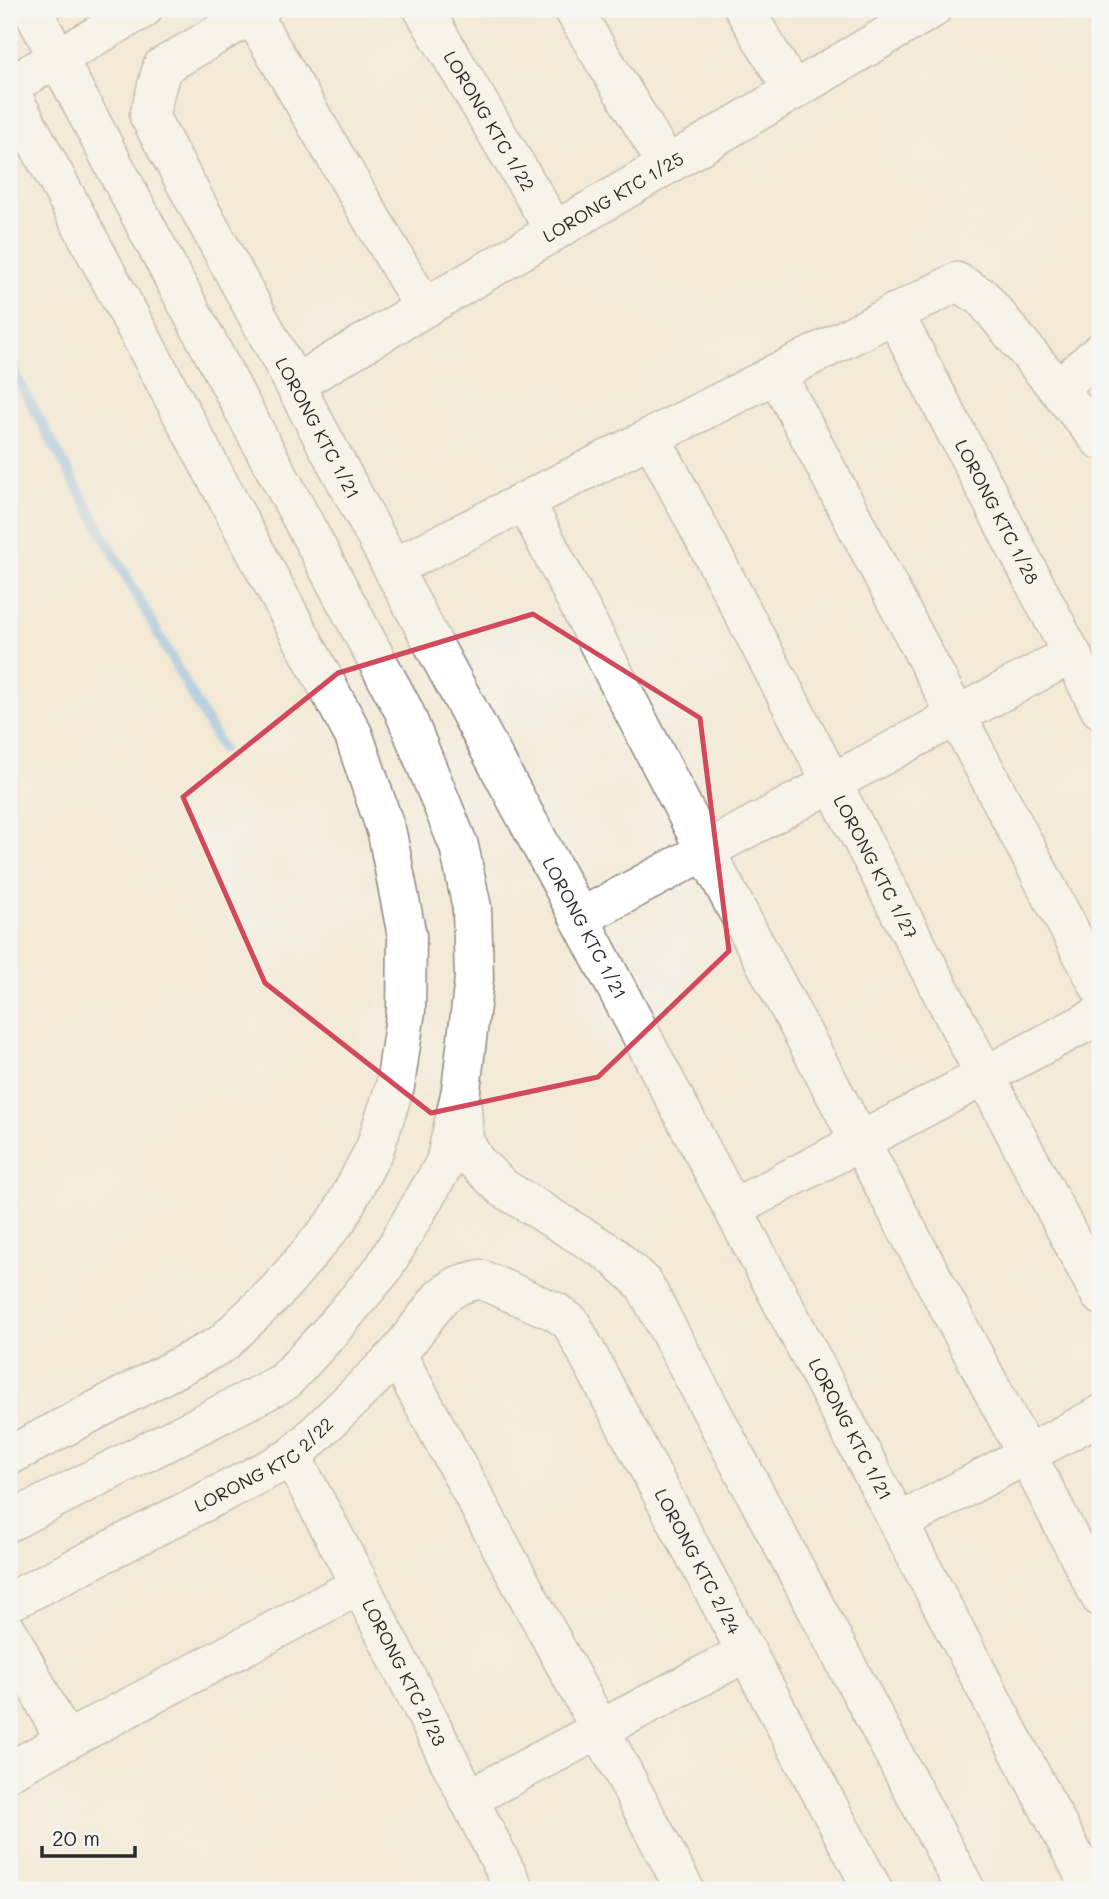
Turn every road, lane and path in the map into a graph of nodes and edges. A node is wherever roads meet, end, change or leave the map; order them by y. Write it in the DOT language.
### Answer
graph roads {
  1 [pos="32,9"];
  2 [pos="143,9"];
  3 [pos="423,9"];
  4 [pos="573,9"];
  5 [pos="744,9"];
  6 [pos="257,11"];
  7 [pos="920,12"];
  8 [pos="58,58"];
  9 [pos="9,88"];
  10 [pos="793,91"];
  11 [pos="667,165"];
  12 [pos="555,231"];
  13 [pos="424,308"];
  14 [pos="894,313"];
  15 [pos="1100,352"];
  16 [pos="776,373"];
  17 [pos="295,384"];
  18 [pos="1059,388"];
  19 [pos="651,437"];
  20 [pos="1100,440"];
  21 [pos="525,501"];
  22 [pos="393,568"];
  23 [pos="1072,654"];
  24 [pos="1100,709"];
  25 [pos="958,715"];
  26 [pos="832,782"];
  27 [pos="705,850"];
  28 [pos="580,918"];
  29 [pos="1100,988"];
  30 [pos="1100,1015"];
  31 [pos="985,1075"];
  32 [pos="461,1090"];
  33 [pos="860,1141"];
  34 [pos="503,1188"];
  35 [pos="421,1203"];
  36 [pos="734,1208"];
  37 [pos="480,1279"];
  38 [pos="1100,1295"];
  39 [pos="397,1355"];
  40 [pos="1100,1415"];
  41 [pos="9,1455"];
  42 [pos="1027,1455"];
  43 [pos="292,1457"];
  44 [pos="9,1522"];
  45 [pos="901,1522"];
  46 [pos="360,1585"];
  47 [pos="1100,1597"];
  48 [pos="9,1602"];
  49 [pos="9,1633"];
  50 [pos="747,1652"];
  51 [pos="600,1729"];
  52 [pos="65,1741"];
  53 [pos="9,1771"];
  54 [pos="468,1799"];
  55 [pos="514,1890"];
  56 [pos="685,1890"];
  57 [pos="873,1890"];
  58 [pos="966,1890"];
  59 [pos="1092,1890"];
  1 -- 8 [label="street"];
  2 -- 8 [label="street"];
  3 -- 12 [label="street, LORONG KTC 1/22"];
  4 -- 11 [label="street"];
  5 -- 10 [label="street"];
  6 -- 13 [label="street"];
  6 -- 17 [label="street, LORONG KTC 1/21"];
  7 -- 10 [label="street, LORONG KTC 1/25"];
  8 -- 9 [label="street"];
  8 -- 32 [label="street"];
  9 -- 41 [label="street"];
  10 -- 11 [label="street, LORONG KTC 1/25"];
  11 -- 12 [label="street, LORONG KTC 1/25"];
  12 -- 13 [label="street, LORONG KTC 1/25"];
  13 -- 17 [label="street, LORONG KTC 1/25"];
  14 -- 16 [label="street"];
  14 -- 18 [label="street"];
  14 -- 23 [label="street, LORONG KTC 1/28"];
  15 -- 18 [label="street"];
  16 -- 19 [label="street"];
  16 -- 25 [label="street"];
  17 -- 22 [label="street, LORONG KTC 1/21"];
  18 -- 20 [label="street"];
  19 -- 21 [label="street"];
  19 -- 26 [label="street, LORONG KTC 1/27"];
  21 -- 22 [label="street"];
  21 -- 27 [label="street"];
  22 -- 28 [label="street, LORONG KTC 1/21"];
  23 -- 24 [label="street, LORONG KTC 1/28"];
  23 -- 25 [label="street"];
  25 -- 26 [label="street"];
  25 -- 29 [label="street"];
  26 -- 27 [label="street"];
  26 -- 31 [label="street, LORONG KTC 1/27"];
  27 -- 28 [label="street"];
  27 -- 33 [label="street"];
  28 -- 36 [label="street, LORONG KTC 1/21"];
  30 -- 31 [label="street"];
  31 -- 33 [label="street"];
  31 -- 38 [label="street, LORONG KTC 1/27"];
  32 -- 34 [label="street"];
  32 -- 35 [label="street"];
  33 -- 36 [label="street"];
  33 -- 42 [label="street"];
  34 -- 35 [label="street"];
  34 -- 58 [label="street"];
  35 -- 44 [label="street"];
  36 -- 45 [label="street, LORONG KTC 1/21"];
  37 -- 39 [label="street, LORONG KTC 2/22"];
  37 -- 50 [label="street, LORONG KTC 2/24"];
  39 -- 43 [label="street, LORONG KTC 2/22"];
  39 -- 51 [label="street"];
  40 -- 42 [label="street"];
  42 -- 45 [label="street"];
  42 -- 47 [label="street"];
  43 -- 46 [label="street, LORONG KTC 2/23"];
  43 -- 48 [label="street, LORONG KTC 2/22"];
  45 -- 59 [label="street, LORONG KTC 1/21"];
  46 -- 52 [label="street"];
  46 -- 54 [label="street, LORONG KTC 2/23"];
  49 -- 52 [label="street"];
  50 -- 51 [label="street"];
  50 -- 57 [label="street, LORONG KTC 2/24"];
  51 -- 54 [label="street"];
  51 -- 56 [label="street"];
  52 -- 53 [label="street"];
  54 -- 55 [label="street, LORONG KTC 2/23"];
}
